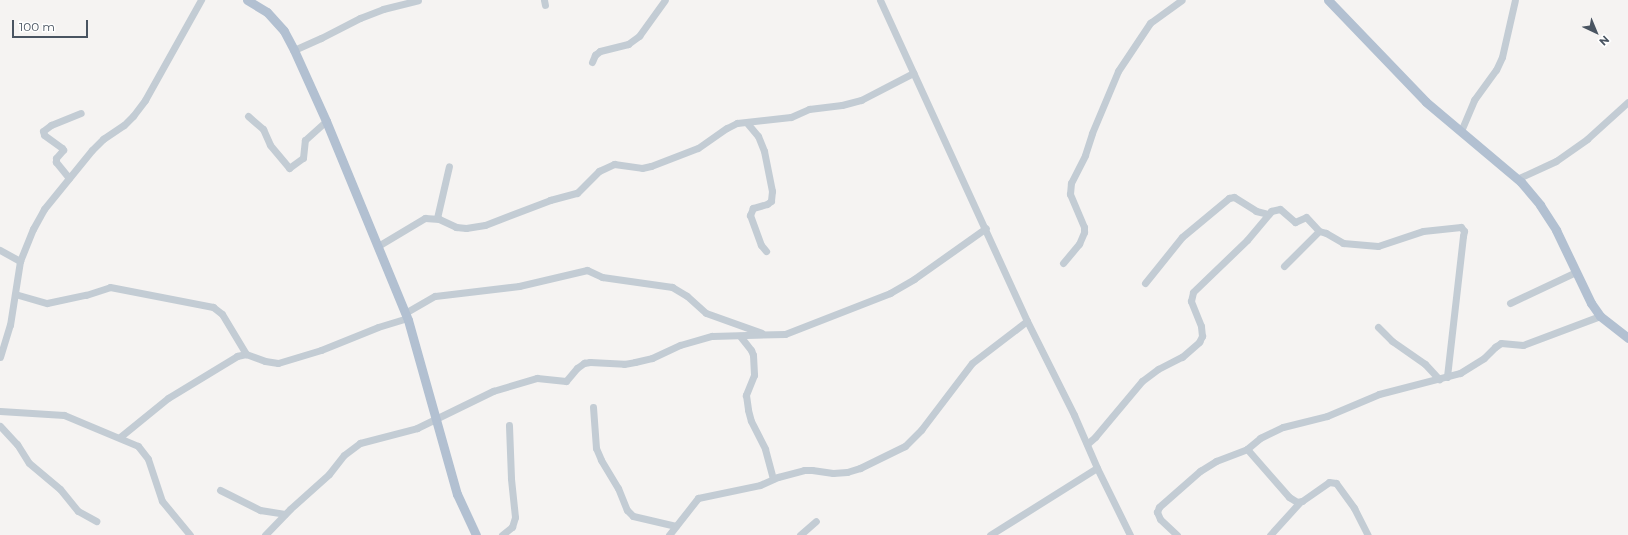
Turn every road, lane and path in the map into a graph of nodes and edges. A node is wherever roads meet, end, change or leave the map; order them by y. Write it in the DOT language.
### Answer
graph roads {
  1 [pos="201,0"];
  2 [pos="247,0"];
  3 [pos="417,0"];
  4 [pos="665,0"];
  5 [pos="880,0"];
  6 [pos="1182,0"];
  7 [pos="1328,0"];
  8 [pos="1515,0"];
  9 [pos="294,50"];
  10 [pos="592,62"];
  11 [pos="913,73"];
  12 [pos="1628,102"];
  13 [pos="81,113"];
  14 [pos="248,116"];
  15 [pos="326,121"];
  16 [pos="747,123"];
  17 [pos="1461,131"];
  18 [pos="449,166"];
  19 [pos="69,178"];
  20 [pos="1517,179"];
  21 [pos="1268,214"];
  22 [pos="437,218"];
  23 [pos="986,228"];
  24 [pos="1319,231"];
  25 [pos="378,246"];
  26 [pos="0,250"];
  27 [pos="766,251"];
  28 [pos="20,261"];
  29 [pos="1062,263"];
  30 [pos="1284,266"];
  31 [pos="1576,272"];
  32 [pos="1145,283"];
  33 [pos="15,294"];
  34 [pos="1510,304"];
  35 [pos="406,316"];
  36 [pos="1600,316"];
  37 [pos="1027,320"];
  38 [pos="1378,327"];
  39 [pos="762,334"];
  40 [pos="740,336"];
  41 [pos="1628,338"];
  42 [pos="246,354"];
  43 [pos="0,357"];
  44 [pos="1447,377"];
  45 [pos="1439,379"];
  46 [pos="593,407"];
  47 [pos="0,411"];
  48 [pos="436,419"];
  49 [pos="0,426"];
  50 [pos="509,426"];
  51 [pos="120,437"];
  52 [pos="1087,444"];
  53 [pos="1247,449"];
  54 [pos="1098,468"];
  55 [pos="773,479"];
  56 [pos="220,490"];
  57 [pos="1299,503"];
  58 [pos="285,514"];
  59 [pos="96,521"];
  60 [pos="816,521"];
  61 [pos="676,526"];
  62 [pos="190,535"];
  63 [pos="265,535"];
  64 [pos="476,535"];
  65 [pos="502,535"];
  66 [pos="669,535"];
  67 [pos="800,535"];
  68 [pos="990,535"];
  69 [pos="1130,535"];
  70 [pos="1177,535"];
  71 [pos="1270,535"];
  72 [pos="1368,535"];
  1 -- 19 [label="street"];
  2 -- 9 [label="main road"];
  3 -- 9 [label="street"];
  4 -- 10 [label="street"];
  5 -- 11 [label="street"];
  6 -- 29 [label="street"];
  7 -- 17 [label="main road"];
  8 -- 17 [label="street"];
  9 -- 15 [label="main road"];
  11 -- 16 [label="street"];
  11 -- 23 [label="street"];
  12 -- 20 [label="street"];
  13 -- 19 [label="street"];
  14 -- 15 [label="street"];
  15 -- 25 [label="main road"];
  16 -- 22 [label="street"];
  16 -- 27 [label="street"];
  17 -- 20 [label="main road"];
  18 -- 22 [label="street"];
  19 -- 28 [label="street"];
  20 -- 31 [label="main road"];
  21 -- 24 [label="street"];
  21 -- 32 [label="street"];
  21 -- 52 [label="street"];
  22 -- 25 [label="street"];
  23 -- 37 [label="street"];
  23 -- 39 [label="street"];
  24 -- 30 [label="street"];
  24 -- 44 [label="street"];
  25 -- 35 [label="main road"];
  26 -- 28 [label="street"];
  28 -- 33 [label="street"];
  31 -- 34 [label="street"];
  31 -- 36 [label="main road"];
  33 -- 42 [label="street"];
  33 -- 43 [label="street"];
  35 -- 39 [label="street"];
  35 -- 42 [label="street"];
  35 -- 48 [label="main road"];
  36 -- 41 [label="main road"];
  36 -- 44 [label="street"];
  37 -- 52 [label="street"];
  37 -- 55 [label="street"];
  38 -- 45 [label="street"];
  39 -- 40 [label="street"];
  40 -- 48 [label="street"];
  40 -- 55 [label="street"];
  42 -- 51 [label="street"];
  44 -- 45 [label="street"];
  45 -- 53 [label="street"];
  46 -- 61 [label="street"];
  47 -- 51 [label="street"];
  48 -- 58 [label="street"];
  48 -- 64 [label="main road"];
  49 -- 59 [label="street"];
  50 -- 65 [label="street"];
  51 -- 62 [label="street"];
  52 -- 54 [label="street"];
  53 -- 57 [label="street"];
  53 -- 70 [label="street"];
  54 -- 68 [label="street"];
  54 -- 69 [label="street"];
  55 -- 61 [label="street"];
  56 -- 58 [label="street"];
  57 -- 71 [label="street"];
  57 -- 72 [label="street"];
  58 -- 63 [label="street"];
  60 -- 67 [label="street"];
  61 -- 66 [label="street"];
}
